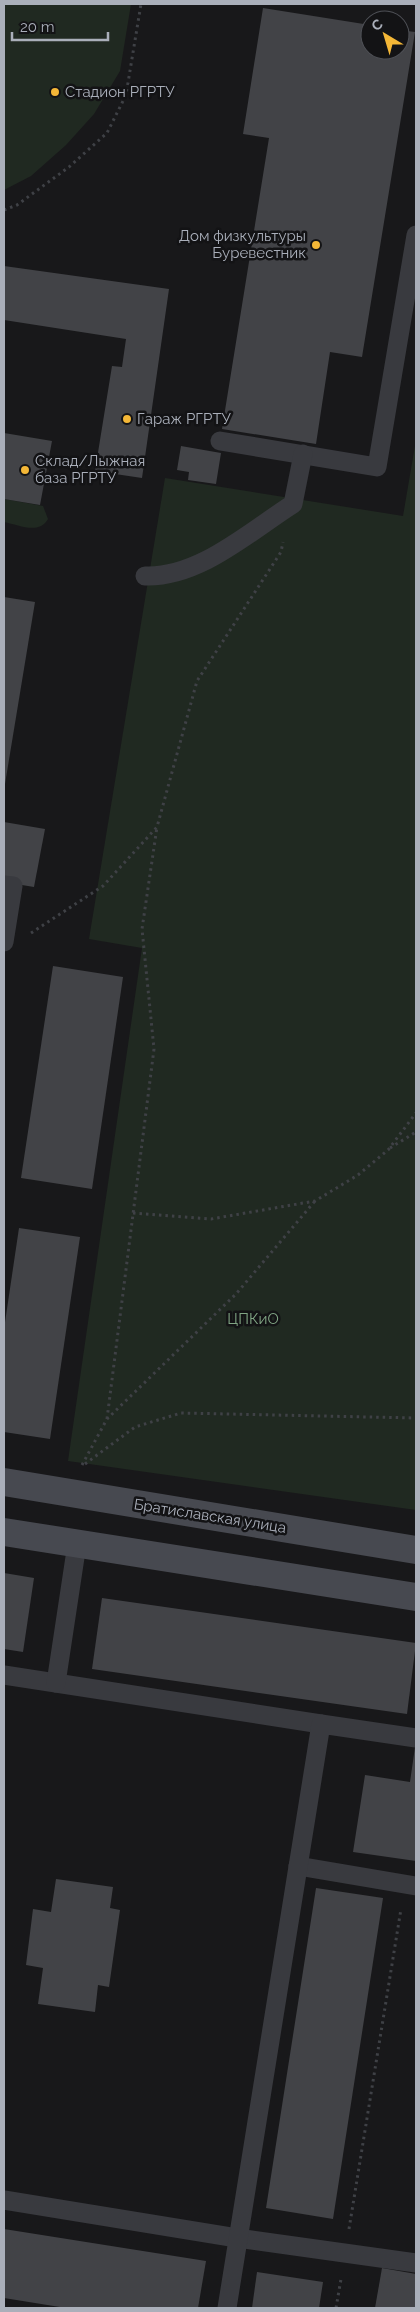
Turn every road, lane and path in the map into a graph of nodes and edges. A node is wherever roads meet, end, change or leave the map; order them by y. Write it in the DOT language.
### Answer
graph roads {
  1 [pos="141,4"];
  2 [pos="4,210"];
  3 [pos="416,235"];
  4 [pos="220,441"];
  5 [pos="303,454"];
  6 [pos="292,504"];
  7 [pos="145,576"];
  8 [pos="157,827"];
  9 [pos="4,885"];
  10 [pos="28,935"];
  11 [pos="4,942"];
  12 [pos="416,1113"];
  13 [pos="416,1132"];
  14 [pos="388,1150"];
  15 [pos="315,1201"];
  16 [pos="133,1213"];
  17 [pos="416,1418"];
  18 [pos="107,1419"];
  19 [pos="4,1482"];
  20 [pos="4,1532"];
  21 [pos="76,1544"];
  22 [pos="416,1550"];
  23 [pos="416,1598"];
  24 [pos="4,1675"];
  25 [pos="56,1682"];
  26 [pos="321,1724"];
  27 [pos="416,1738"];
  28 [pos="298,1866"];
  29 [pos="411,1885"];
  30 [pos="4,2200"];
  31 [pos="237,2238"];
  32 [pos="345,2253"];
  33 [pos="416,2263"];
  34 [pos="227,2308"];
  35 [pos="336,2308"];
  1 -- 2 [label="path"];
  3 -- 5 [label="lane"];
  4 -- 5 [label="lane"];
  5 -- 6 [label="lane"];
  6 -- 7 [label="lane"];
  6 -- 8 [label="path"];
  8 -- 10 [label="path"];
  8 -- 16 [label="path"];
  9 -- 11 [label="lane"];
  12 -- 14 [label="path"];
  13 -- 14 [label="path"];
  14 -- 15 [label="path"];
  15 -- 16 [label="path"];
  15 -- 18 [label="path"];
  16 -- 18 [label="path"];
  17 -- 18 [label="path"];
  19 -- 22 [label="street, Братиславская улица"];
  20 -- 21 [label="street"];
  21 -- 23 [label="street"];
  21 -- 25 [label="lane"];
  24 -- 25 [label="lane"];
  25 -- 26 [label="lane"];
  26 -- 27 [label="lane"];
  26 -- 28 [label="lane"];
  28 -- 29 [label="lane"];
  28 -- 31 [label="lane"];
  29 -- 32 [label="path"];
  30 -- 31 [label="lane"];
  31 -- 32 [label="lane"];
  31 -- 34 [label="lane"];
  32 -- 33 [label="lane"];
  32 -- 35 [label="path"];
}
